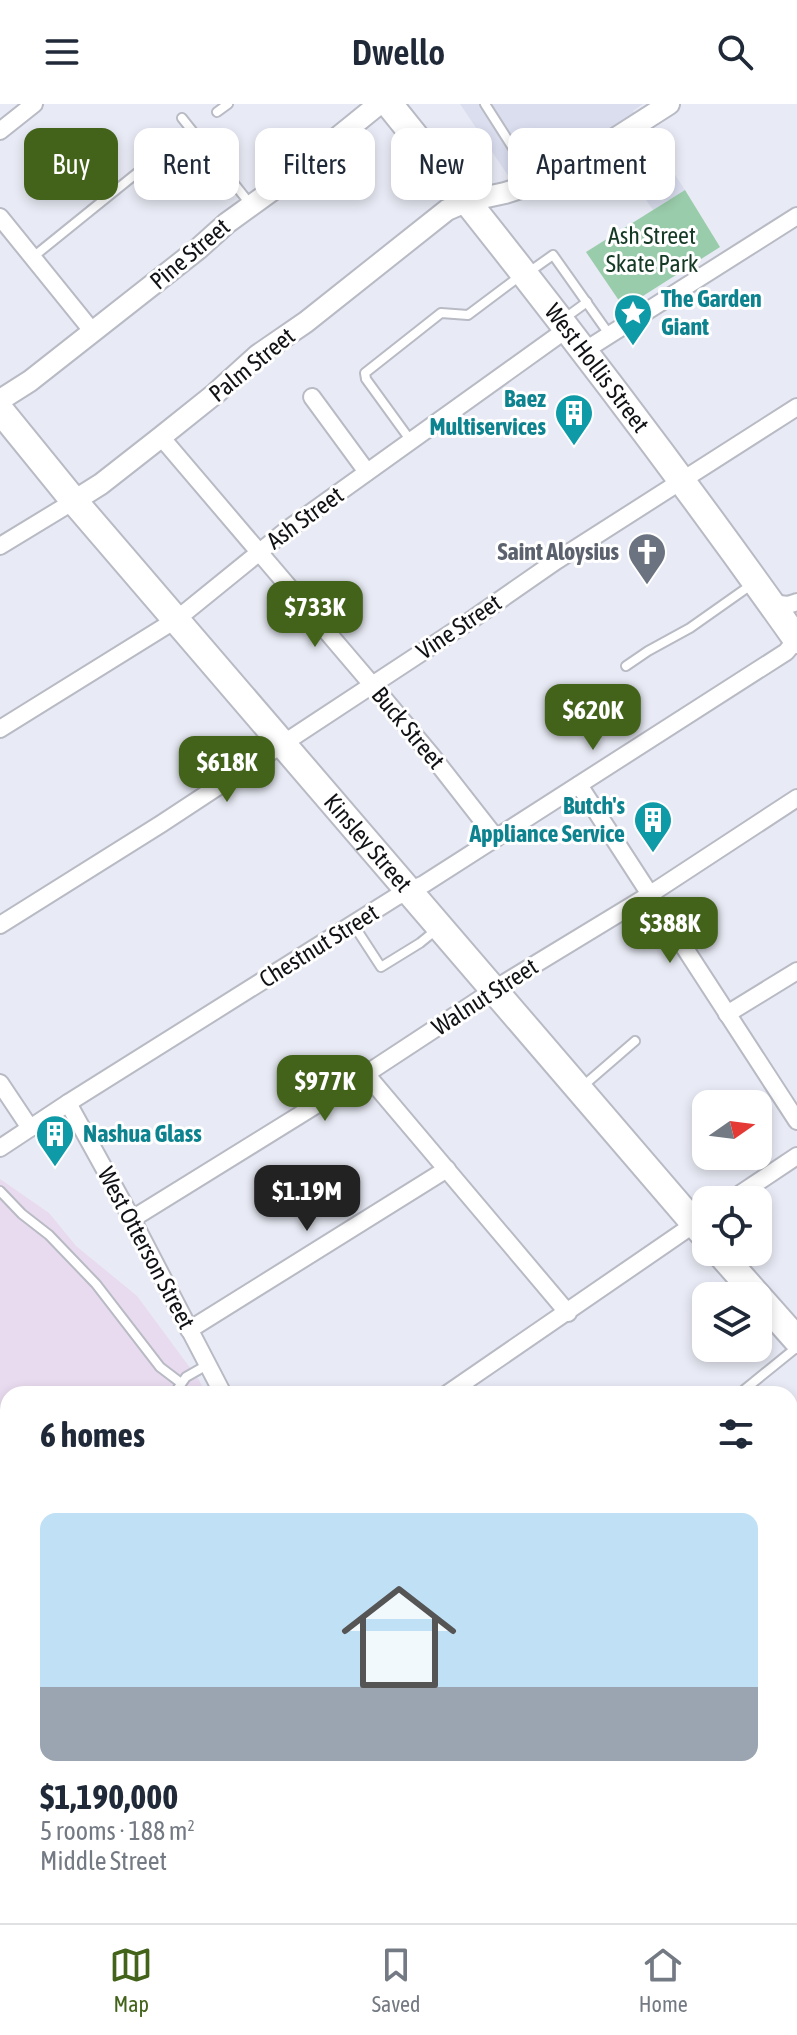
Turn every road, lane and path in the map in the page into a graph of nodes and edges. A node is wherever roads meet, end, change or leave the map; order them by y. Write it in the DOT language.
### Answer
graph roads {
  1 [pos="34,104"];
  2 [pos="228,104"];
  3 [pos="379,104"];
  4 [pos="389,104"];
  5 [pos="485,104"];
  6 [pos="669,104"];
  7 [pos="217,112"];
  8 [pos="182,118"];
  9 [pos="632,128"];
  10 [pos="0,131"];
  11 [pos="508,140"];
  12 [pos="134,176"];
  13 [pos="508,192"];
  14 [pos="505,193"];
  15 [pos="468,201"];
  16 [pos="252,205"];
  17 [pos="797,216"];
  18 [pos="0,217"];
  19 [pos="490,230"];
  20 [pos="33,258"];
  21 [pos="525,274"];
  22 [pos="587,302"];
  23 [pos="564,325"];
  24 [pos="93,332"];
  25 [pos="609,334"];
  26 [pos="584,351"];
  27 [pos="312,397"];
  28 [pos="0,400"];
  29 [pos="797,407"];
  30 [pos="0,410"];
  31 [pos="161,437"];
  32 [pos="411,441"];
  33 [pos="367,472"];
  34 [pos="682,480"];
  35 [pos="74,501"];
  36 [pos="0,546"];
  37 [pos="258,553"];
  38 [pos="755,582"];
  39 [pos="784,603"];
  40 [pos="177,619"];
  41 [pos="797,639"];
  42 [pos="626,666"];
  43 [pos="372,685"];
  44 [pos="0,729"];
  45 [pos="283,743"];
  46 [pos="579,785"];
  47 [pos="797,798"];
  48 [pos="496,838"];
  49 [pos="409,891"];
  50 [pos="649,895"];
  51 [pos="353,924"];
  52 [pos="0,925"];
  53 [pos="440,926"];
  54 [pos="797,971"];
  55 [pos="494,990"];
  56 [pos="727,1014"];
  57 [pos="635,1041"];
  58 [pos="366,1074"];
  59 [pos="0,1083"];
  60 [pos="579,1089"];
  61 [pos="68,1103"];
  62 [pos="797,1121"];
  63 [pos="30,1128"];
  64 [pos="0,1148"];
  65 [pos="797,1156"];
  66 [pos="447,1169"];
  67 [pos="752,1186"];
  68 [pos="0,1191"];
  69 [pos="692,1215"];
  70 [pos="132,1219"];
  71 [pos="692,1232"];
  72 [pos="731,1266"];
  73 [pos="568,1313"];
  74 [pos="189,1330"];
  75 [pos="797,1340"];
  76 [pos="797,1347"];
  77 [pos="207,1365"];
  78 [pos="181,1383"];
  79 [pos="179,1386"];
  80 [pos="219,1386"];
  81 [pos="459,1386"];
  82 [pos="749,1386"];
  1 -- 10 [label="street"];
  2 -- 7 [label="lane"];
  3 -- 16 [label="street, Pine Street"];
  4 -- 15 [label="main road, West Hollis Street"];
  5 -- 11 [label="lane"];
  6 -- 9 [label="street, Palm Street"];
  8 -- 16 [label="lane"];
  12 -- 20 [label="lane"];
  13 -- 14 [label="street, Palm Street"];
  14 -- 15 [label="street, Palm Street"];
  14 -- 19 [label="street"];
  15 -- 19 [label="main road, West Hollis Street"];
  15 -- 31 [label="street, Palm Street"];
  16 -- 24 [label="street, Pine Street"];
  17 -- 25 [label="street"];
  18 -- 20 [label="street"];
  19 -- 21 [label="main road, West Hollis Street"];
  20 -- 24 [label="street"];
  21 -- 22 [label="lane"];
  21 -- 23 [label="main road, West Hollis Street"];
  21 -- 32 [label="lane"];
  22 -- 23 [label="lane"];
  22 -- 25 [label="lane"];
  23 -- 26 [label="main road, West Hollis Street"];
  23 -- 32 [label="street, Ash Street"];
  24 -- 28 [label="street, Pine Street"];
  25 -- 26 [label="street"];
  26 -- 34 [label="main road, West Hollis Street"];
  27 -- 33 [label="street"];
  29 -- 34 [label="street, Vine Street"];
  30 -- 35 [label="main road, Kinsley Street"];
  31 -- 35 [label="street, Palm Street"];
  31 -- 37 [label="street, Buck Street"];
  32 -- 33 [label="street, Ash Street"];
  33 -- 37 [label="street, Ash Street"];
  34 -- 38 [label="main road, West Hollis Street"];
  34 -- 43 [label="street, Vine Street"];
  35 -- 36 [label="street, Palm Street"];
  35 -- 40 [label="main road, Kinsley Street"];
  37 -- 40 [label="street, Ash Street"];
  37 -- 43 [label="street, Buck Street"];
  38 -- 39 [label="main road, West Hollis Street"];
  38 -- 42 [label="lane"];
  39 -- 41 [label="main road, West Hollis Street"];
  40 -- 44 [label="street, Ash Street"];
  40 -- 45 [label="main road, Kinsley Street"];
  41 -- 46 [label="street, Chestnut Street"];
  43 -- 45 [label="street, Vine Street"];
  43 -- 48 [label="street, Buck Street"];
  45 -- 49 [label="main road, Kinsley Street"];
  45 -- 52 [label="street, Vine Street"];
  46 -- 48 [label="street, Chestnut Street"];
  46 -- 50 [label="street"];
  47 -- 50 [label="street, Walnut Street"];
  48 -- 49 [label="street, Chestnut Street"];
  49 -- 51 [label="street, Chestnut Street"];
  49 -- 53 [label="main road, Kinsley Street"];
  50 -- 55 [label="street, Walnut Street"];
  50 -- 56 [label="street"];
  51 -- 53 [label="lane"];
  51 -- 61 [label="street, Chestnut Street"];
  53 -- 55 [label="main road, Kinsley Street"];
  54 -- 56 [label="street"];
  55 -- 58 [label="street, Walnut Street"];
  55 -- 60 [label="main road, Kinsley Street"];
  56 -- 62 [label="street"];
  57 -- 60 [label="lane"];
  58 -- 66 [label="street"];
  58 -- 70 [label="street, Walnut Street"];
  59 -- 63 [label="street"];
  60 -- 69 [label="main road, Kinsley Street"];
  61 -- 63 [label="street, Chestnut Street"];
  61 -- 70 [label="street, West Otterson Street"];
  63 -- 64 [label="street, Chestnut Street"];
  65 -- 67 [label="street"];
  66 -- 73 [label="street"];
  66 -- 74 [label="street"];
  68 -- 78 [label="lane"];
  70 -- 74 [label="street, West Otterson Street"];
  71 -- 73 [label="street"];
  72 -- 75 [label="main road"];
  73 -- 81 [label="street"];
  74 -- 77 [label="street, West Otterson Street"];
  76 -- 82 [label="lane"];
  77 -- 78 [label="lane"];
  77 -- 80 [label="street, West Otterson Street"];
  78 -- 79 [label="lane"];
}
